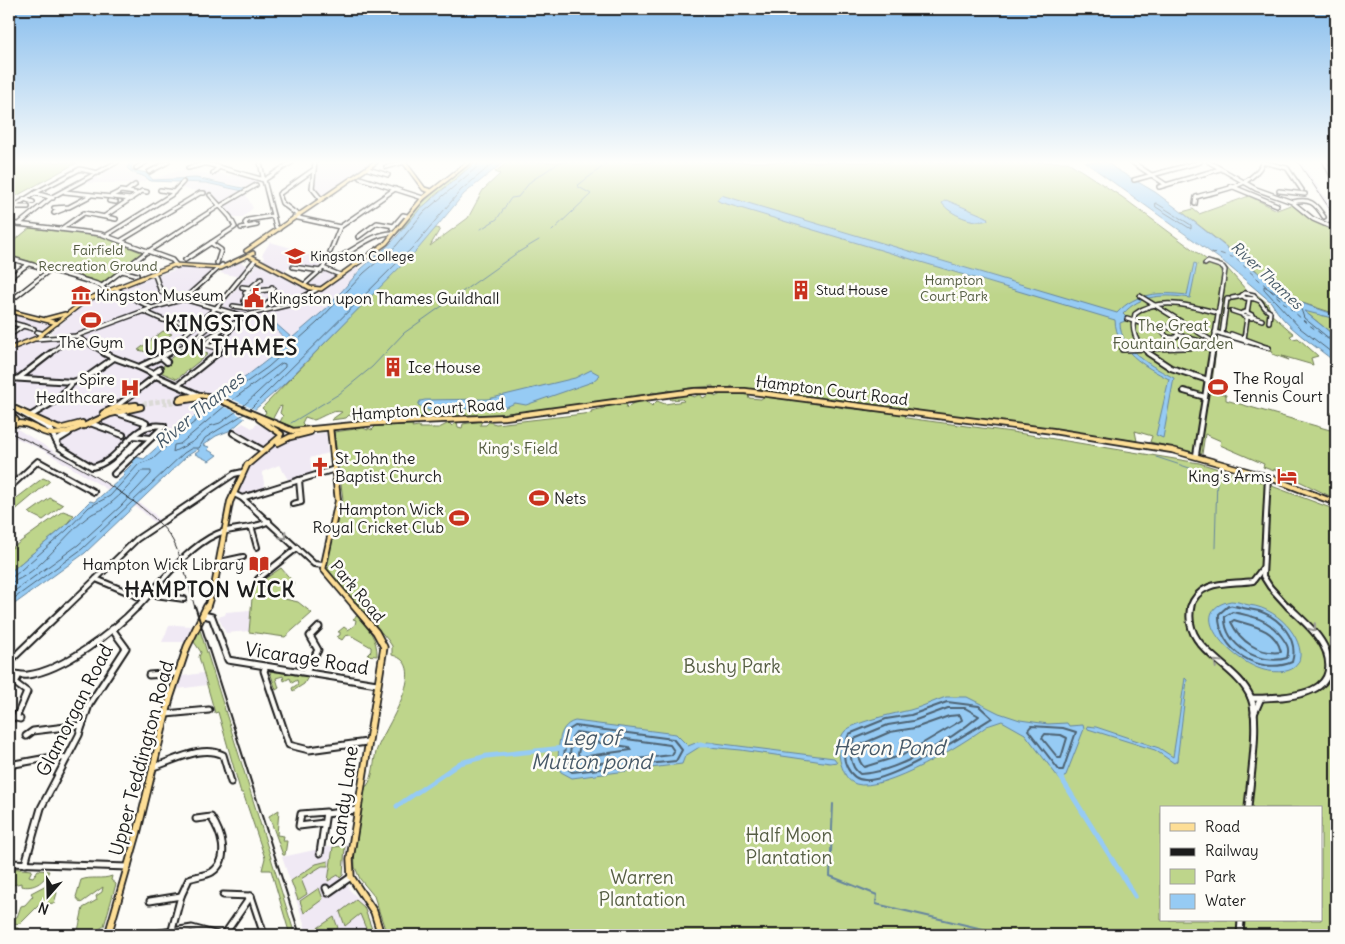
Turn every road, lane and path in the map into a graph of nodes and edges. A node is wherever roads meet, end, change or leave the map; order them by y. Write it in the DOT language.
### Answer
graph roads {
  1 [pos="13,206"];
  2 [pos="39,206"];
  3 [pos="73,206"];
  4 [pos="119,206"];
  5 [pos="152,206"];
  6 [pos="179,206"];
  7 [pos="221,206"];
  8 [pos="269,206"];
  9 [pos="286,206"];
  10 [pos="311,206"];
  11 [pos="371,206"];
  12 [pos="415,206"];
  13 [pos="1297,206"];
  14 [pos="1317,206"];
  15 [pos="28,208"];
  16 [pos="54,208"];
  17 [pos="59,208"];
  18 [pos="64,209"];
  19 [pos="82,214"];
  20 [pos="105,216"];
  21 [pos="272,216"];
  22 [pos="297,216"];
  23 [pos="405,216"];
  24 [pos="1324,217"];
  25 [pos="116,219"];
  26 [pos="307,219"];
  27 [pos="9,224"];
  28 [pos="19,224"];
  29 [pos="257,225"];
  30 [pos="394,226"];
  31 [pos="246,227"];
  32 [pos="242,228"];
  33 [pos="61,229"];
  34 [pos="278,229"];
  35 [pos="338,229"];
  36 [pos="1336,229"];
  37 [pos="392,233"];
  38 [pos="107,235"];
  39 [pos="358,237"];
  40 [pos="122,240"];
  41 [pos="211,243"];
  42 [pos="148,252"];
  43 [pos="253,252"];
  44 [pos="330,252"];
  45 [pos="246,254"];
  46 [pos="9,258"];
  47 [pos="257,261"];
  48 [pos="185,262"];
  49 [pos="217,263"];
  50 [pos="28,264"];
  51 [pos="265,264"];
  52 [pos="1205,264"];
  53 [pos="174,265"];
  54 [pos="179,266"];
  55 [pos="293,266"];
  56 [pos="221,267"];
  57 [pos="51,269"];
  58 [pos="248,270"];
  59 [pos="322,270"];
  60 [pos="122,271"];
  61 [pos="154,274"];
  62 [pos="136,275"];
  63 [pos="340,275"];
  64 [pos="9,278"];
  65 [pos="261,279"];
  66 [pos="128,283"];
  67 [pos="304,285"];
  68 [pos="102,286"];
  69 [pos="242,287"];
  70 [pos="250,288"];
  71 [pos="273,288"];
  72 [pos="105,290"];
  73 [pos="117,290"];
  74 [pos="316,290"];
  75 [pos="246,293"];
  76 [pos="1243,296"];
  77 [pos="1142,297"];
  78 [pos="1230,298"];
  79 [pos="184,299"];
  80 [pos="86,300"];
  81 [pos="175,300"];
  82 [pos="1249,300"];
  83 [pos="1255,300"];
  84 [pos="204,303"];
  85 [pos="9,304"];
  86 [pos="1154,305"];
  87 [pos="233,306"];
  88 [pos="152,308"];
  89 [pos="198,308"];
  90 [pos="216,308"];
  91 [pos="264,309"];
  92 [pos="71,311"];
  93 [pos="143,311"];
  94 [pos="1232,311"];
  95 [pos="9,312"];
  96 [pos="252,313"];
  97 [pos="1218,313"];
  98 [pos="1247,313"];
  99 [pos="225,314"];
  100 [pos="1241,314"];
  101 [pos="243,316"];
  102 [pos="1253,317"];
  103 [pos="40,318"];
  104 [pos="1247,318"];
  105 [pos="1127,319"];
  106 [pos="1262,320"];
  107 [pos="1132,321"];
  108 [pos="9,322"];
  109 [pos="180,322"];
  110 [pos="236,322"];
  111 [pos="1269,322"];
  112 [pos="56,323"];
  113 [pos="22,326"];
  114 [pos="1160,329"];
  115 [pos="37,331"];
  116 [pos="13,332"];
  117 [pos="1215,332"];
  118 [pos="1222,334"];
  119 [pos="1231,334"];
  120 [pos="219,335"];
  121 [pos="1178,335"];
  122 [pos="76,336"];
  123 [pos="212,336"];
  124 [pos="57,337"];
  125 [pos="71,337"];
  126 [pos="226,337"];
  127 [pos="36,339"];
  128 [pos="1244,339"];
  129 [pos="178,340"];
  130 [pos="190,343"];
  131 [pos="197,343"];
  132 [pos="205,344"];
  133 [pos="1214,345"];
  134 [pos="212,346"];
  135 [pos="1268,347"];
  136 [pos="9,349"];
  137 [pos="221,349"];
  138 [pos="1134,349"];
  139 [pos="1144,349"];
  140 [pos="1124,350"];
  141 [pos="160,356"];
  142 [pos="114,358"];
  143 [pos="167,362"];
  144 [pos="141,366"];
  145 [pos="160,369"];
  146 [pos="155,375"];
  147 [pos="9,378"];
  148 [pos="19,378"];
  149 [pos="1208,380"];
  150 [pos="73,382"];
  151 [pos="178,385"];
  152 [pos="1184,391"];
  153 [pos="197,395"];
  154 [pos="1205,397"];
  155 [pos="179,400"];
  156 [pos="139,406"];
  157 [pos="11,407"];
  158 [pos="127,408"];
  159 [pos="111,412"];
  160 [pos="9,413"];
  161 [pos="29,416"];
  162 [pos="126,417"];
  163 [pos="267,422"];
  164 [pos="91,423"];
  165 [pos="11,426"];
  166 [pos="83,426"];
  167 [pos="144,426"];
  168 [pos="330,428"];
  169 [pos="290,430"];
  170 [pos="316,430"];
  171 [pos="54,433"];
  172 [pos="233,433"];
  173 [pos="123,435"];
  174 [pos="280,435"];
  175 [pos="133,436"];
  176 [pos="151,438"];
  177 [pos="288,438"];
  178 [pos="56,441"];
  179 [pos="266,450"];
  180 [pos="1196,455"];
  181 [pos="334,469"];
  182 [pos="243,472"];
  183 [pos="114,474"];
  184 [pos="1268,477"];
  185 [pos="300,480"];
  186 [pos="9,488"];
  187 [pos="94,492"];
  188 [pos="234,494"];
  189 [pos="242,498"];
  190 [pos="1336,503"];
  191 [pos="293,504"];
  192 [pos="269,521"];
  193 [pos="252,529"];
  194 [pos="224,532"];
  195 [pos="257,547"];
  196 [pos="297,548"];
  197 [pos="243,557"];
  198 [pos="220,562"];
  199 [pos="323,565"];
  200 [pos="1262,569"];
  201 [pos="1256,578"];
  202 [pos="96,579"];
  203 [pos="258,579"];
  204 [pos="1266,583"];
  205 [pos="146,597"];
  206 [pos="184,599"];
  207 [pos="203,615"];
  208 [pos="319,627"];
  209 [pos="112,629"];
  210 [pos="384,654"];
  211 [pos="9,662"];
  212 [pos="266,666"];
  213 [pos="178,672"];
  214 [pos="306,672"];
  215 [pos="9,673"];
  216 [pos="19,675"];
  217 [pos="149,675"];
  218 [pos="377,684"];
  219 [pos="1251,698"];
  220 [pos="1261,699"];
  221 [pos="209,710"];
  222 [pos="165,714"];
  223 [pos="1254,717"];
  224 [pos="20,719"];
  225 [pos="82,726"];
  226 [pos="26,736"];
  227 [pos="366,742"];
  228 [pos="67,758"];
  229 [pos="9,765"];
  230 [pos="152,767"];
  231 [pos="231,782"];
  232 [pos="1248,806"];
  233 [pos="356,810"];
  234 [pos="326,814"];
  235 [pos="196,819"];
  236 [pos="324,823"];
  237 [pos="320,854"];
  238 [pos="9,863"];
  239 [pos="25,864"];
  240 [pos="128,867"];
  241 [pos="351,877"];
  242 [pos="326,888"];
  243 [pos="223,895"];
  244 [pos="181,896"];
  245 [pos="251,896"];
  246 [pos="150,901"];
  247 [pos="1241,922"];
  248 [pos="186,928"];
  249 [pos="172,930"];
  250 [pos="108,935"];
  251 [pos="148,935"];
  252 [pos="184,935"];
  253 [pos="218,935"];
  254 [pos="224,935"];
  255 [pos="264,935"];
  256 [pos="381,935"];
  257 [pos="1240,935"];
  1 -- 15 [label="street"];
  2 -- 28 [label="street"];
  3 -- 18 [label="street"];
  4 -- 20 [label="street"];
  5 -- 38 [label="street"];
  6 -- 40 [label="street"];
  7 -- 41 [label="street"];
  7 -- 42 [label="street"];
  8 -- 21 [label="street"];
  9 -- 22 [label="street"];
  10 -- 22 [label="main road"];
  11 -- 35 [label="street"];
  12 -- 23 [label="main road"];
  13 -- 36 [label="street"];
  14 -- 24 [label="street"];
  16 -- 17 [label="street"];
  17 -- 18 [label="street"];
  17 -- 18 [label="street"];
  19 -- 20 [label="street"];
  19 -- 33 [label="street"];
  20 -- 25 [label="street"];
  21 -- 31 [label="street"];
  21 -- 34 [label="street"];
  22 -- 26 [label="street"];
  22 -- 34 [label="main road"];
  23 -- 30 [label="street"];
  23 -- 37 [label="main road"];
  26 -- 35 [label="street"];
  27 -- 28 [label="street"];
  28 -- 33 [label="street"];
  29 -- 31 [label="street"];
  30 -- 37 [label="street"];
  30 -- 39 [label="street"];
  31 -- 32 [label="street"];
  33 -- 38 [label="street"];
  34 -- 43 [label="main road"];
  34 -- 45 [label="main road"];
  35 -- 44 [label="street"];
  37 -- 59 [label="street"];
  37 -- 63 [label="main road"];
  38 -- 40 [label="street"];
  40 -- 42 [label="street"];
  41 -- 48 [label="street"];
  41 -- 49 [label="street"];
  42 -- 53 [label="street"];
  42 -- 60 [label="street"];
  43 -- 45 [label="main road"];
  43 -- 51 [label="main road"];
  45 -- 47 [label="main road"];
  45 -- 56 [label="main road"];
  46 -- 50 [label="street"];
  47 -- 51 [label="main road"];
  47 -- 58 [label="street"];
  48 -- 53 [label="main road"];
  48 -- 54 [label="main road"];
  48 -- 56 [label="main road"];
  50 -- 57 [label="street"];
  50 -- 64 [label="street"];
  51 -- 67 [label="main road"];
  52 -- 97 [label="street"];
  53 -- 54 [label="street"];
  53 -- 61 [label="main road"];
  54 -- 61 [label="main road"];
  55 -- 59 [label="street"];
  56 -- 79 [label="street"];
  57 -- 68 [label="street"];
  57 -- 85 [label="street"];
  58 -- 90 [label="street"];
  59 -- 63 [label="street"];
  59 -- 67 [label="street"];
  60 -- 62 [label="street"];
  60 -- 68 [label="street"];
  61 -- 66 [label="main road"];
  61 -- 81 [label="street"];
  63 -- 74 [label="main road"];
  65 -- 70 [label="street"];
  66 -- 72 [label="main road"];
  66 -- 73 [label="main road"];
  67 -- 74 [label="main road"];
  68 -- 72 [label="street"];
  69 -- 70 [label="street"];
  70 -- 75 [label="street"];
  71 -- 75 [label="street"];
  71 -- 91 [label="street"];
  72 -- 80 [label="main road"];
  73 -- 80 [label="main road"];
  73 -- 88 [label="street"];
  74 -- 91 [label="street"];
  75 -- 91 [label="street"];
  76 -- 78 [label="street"];
  76 -- 82 [label="street"];
  76 -- 83 [label="street"];
  77 -- 86 [label="street"];
  78 -- 118 [label="street"];
  79 -- 81 [label="street"];
  79 -- 84 [label="street"];
  80 -- 92 [label="main road"];
  81 -- 88 [label="street"];
  82 -- 83 [label="street"];
  82 -- 98 [label="street"];
  83 -- 111 [label="street"];
  84 -- 89 [label="street"];
  84 -- 90 [label="street"];
  86 -- 97 [label="street"];
  86 -- 107 [label="street"];
  86 -- 133 [label="street"];
  87 -- 96 [label="street"];
  88 -- 93 [label="street"];
  90 -- 101 [label="street"];
  90 -- 129 [label="street"];
  91 -- 96 [label="street"];
  92 -- 103 [label="main road"];
  92 -- 112 [label="main road"];
  93 -- 109 [label="street"];
  93 -- 122 [label="street"];
  94 -- 100 [label="street"];
  95 -- 103 [label="main road"];
  96 -- 101 [label="street"];
  97 -- 117 [label="street"];
  98 -- 100 [label="street"];
  98 -- 102 [label="street"];
  99 -- 130 [label="street"];
  100 -- 104 [label="street"];
  101 -- 110 [label="street"];
  102 -- 104 [label="street"];
  102 -- 106 [label="street"];
  103 -- 112 [label="main road"];
  104 -- 128 [label="street"];
  105 -- 107 [label="street"];
  107 -- 114 [label="street"];
  107 -- 139 [label="street"];
  108 -- 113 [label="street"];
  110 -- 120 [label="street"];
  110 -- 126 [label="street"];
  112 -- 115 [label="main road"];
  113 -- 115 [label="street"];
  113 -- 116 [label="street"];
  114 -- 121 [label="street"];
  114 -- 121 [label="street"];
  115 -- 124 [label="street"];
  115 -- 127 [label="main road"];
  117 -- 118 [label="street"];
  117 -- 133 [label="street"];
  118 -- 128 [label="street"];
  119 -- 128 [label="street"];
  120 -- 123 [label="street"];
  120 -- 126 [label="street"];
  120 -- 134 [label="street"];
  121 -- 133 [label="street"];
  122 -- 125 [label="street"];
  122 -- 142 [label="street"];
  123 -- 131 [label="street"];
  123 -- 132 [label="street"];
  124 -- 125 [label="street"];
  124 -- 127 [label="street"];
  125 -- 148 [label="street"];
  126 -- 137 [label="street"];
  127 -- 136 [label="main road"];
  128 -- 135 [label="street"];
  129 -- 130 [label="street"];
  129 -- 141 [label="street"];
  130 -- 131 [label="street"];
  130 -- 141 [label="street"];
  131 -- 132 [label="street"];
  132 -- 134 [label="street"];
  133 -- 139 [label="street"];
  133 -- 149 [label="street"];
  134 -- 137 [label="street"];
  137 -- 151 [label="street"];
  138 -- 139 [label="street"];
  138 -- 140 [label="street"];
  139 -- 149 [label="street"];
  141 -- 143 [label="street"];
  141 -- 144 [label="street"];
  142 -- 144 [label="street"];
  142 -- 150 [label="street"];
  144 -- 146 [label="street"];
  145 -- 146 [label="street"];
  146 -- 151 [label="street"];
  146 -- 159 [label="street"];
  147 -- 148 [label="street"];
  148 -- 150 [label="street"];
  149 -- 154 [label="street"];
  150 -- 161 [label="street"];
  151 -- 153 [label="street"];
  152 -- 154 [label="street"];
  153 -- 155 [label="main road"];
  153 -- 163 [label="main road"];
  154 -- 180 [label="street"];
  156 -- 158 [label="main road"];
  157 -- 161 [label="main road"];
  157 -- 171 [label="street"];
  158 -- 159 [label="main road"];
  158 -- 162 [label="street"];
  159 -- 162 [label="street"];
  159 -- 164 [label="main road"];
  159 -- 166 [label="main road"];
  160 -- 165 [label="main road"];
  161 -- 166 [label="main road"];
  162 -- 167 [label="street"];
  163 -- 169 [label="main road"];
  163 -- 174 [label="main road"];
  164 -- 166 [label="main road"];
  164 -- 173 [label="street"];
  165 -- 171 [label="main road"];
  166 -- 171 [label="main road"];
  166 -- 178 [label="street"];
  167 -- 175 [label="street"];
  167 -- 176 [label="street"];
  168 -- 170 [label="main road, Hampton Court Road"];
  168 -- 180 [label="main road, Hampton Court Road"];
  168 -- 181 [label="main road"];
  169 -- 170 [label="main road, Hampton Court Road"];
  169 -- 174 [label="main road"];
  169 -- 177 [label="main road"];
  170 -- 177 [label="main road, Hampton Court Road"];
  171 -- 178 [label="street"];
  172 -- 179 [label="street"];
  174 -- 177 [label="main road"];
  174 -- 179 [label="main road"];
  175 -- 176 [label="street"];
  175 -- 178 [label="street"];
  176 -- 183 [label="street"];
  177 -- 179 [label="main road, Hampton Court Road"];
  179 -- 182 [label="main road"];
  180 -- 184 [label="main road, Hampton Court Road"];
  181 -- 185 [label="street"];
  181 -- 199 [label="main road"];
  182 -- 188 [label="main road, Upper Teddington Road"];
  182 -- 202 [label="street"];
  184 -- 190 [label="main road, Hampton Court Road"];
  184 -- 200 [label="street"];
  185 -- 189 [label="street"];
  185 -- 191 [label="street"];
  186 -- 187 [label="street"];
  188 -- 189 [label="street, Park Road"];
  188 -- 194 [label="main road, Upper Teddington Road"];
  189 -- 192 [label="street, Park Road"];
  192 -- 193 [label="street"];
  192 -- 196 [label="street, Park Road, one-way"];
  193 -- 194 [label="street"];
  193 -- 195 [label="street"];
  194 -- 198 [label="main road, Upper Teddington Road"];
  194 -- 205 [label="street"];
  196 -- 199 [label="street, Park Road"];
  196 -- 203 [label="street"];
  197 -- 198 [label="street"];
  198 -- 207 [label="main road, Upper Teddington Road"];
  199 -- 210 [label="main road, Park Road"];
  200 -- 201 [label="street"];
  200 -- 204 [label="street"];
  201 -- 204 [label="street"];
  219 -- 201 [label="street, one-way"];
  202 -- 205 [label="street"];
  202 -- 211 [label="street"];
  204 -- 220 [label="street, one-way"];
  205 -- 206 [label="street"];
  205 -- 209 [label="street"];
  207 -- 212 [label="street, Vicarage Road"];
  207 -- 213 [label="main road, Upper Teddington Road"];
  208 -- 214 [label="street"];
  209 -- 216 [label="street"];
  209 -- 225 [label="street, Glamorgan Road"];
  210 -- 218 [label="main road, Sandy Lane"];
  212 -- 214 [label="street, Vicarage Road"];
  212 -- 227 [label="street"];
  213 -- 217 [label="street"];
  213 -- 222 [label="main road, Upper Teddington Road"];
  214 -- 218 [label="street, Vicarage Road"];
  215 -- 216 [label="street"];
  216 -- 224 [label="street"];
  218 -- 227 [label="main road, Sandy Lane"];
  219 -- 220 [label="street"];
  219 -- 223 [label="street"];
  220 -- 223 [label="street"];
  221 -- 222 [label="street"];
  222 -- 230 [label="main road, Upper Teddington Road"];
  223 -- 232 [label="street"];
  225 -- 226 [label="street"];
  225 -- 228 [label="street, Glamorgan Road"];
  227 -- 233 [label="main road, Sandy Lane"];
  228 -- 229 [label="street"];
  228 -- 239 [label="street, Glamorgan Road"];
  230 -- 231 [label="street"];
  230 -- 240 [label="main road, Upper Teddington Road"];
  233 -- 234 [label="street"];
  233 -- 241 [label="main road, Sandy Lane"];
  234 -- 236 [label="street"];
  234 -- 236 [label="street"];
  235 -- 244 [label="street"];
  236 -- 237 [label="street"];
  238 -- 239 [label="street"];
  239 -- 240 [label="street"];
  240 -- 250 [label="main road, Upper Teddington Road"];
  241 -- 242 [label="street"];
  241 -- 256 [label="main road"];
  243 -- 245 [label="street"];
  244 -- 246 [label="street"];
  244 -- 249 [label="street"];
  245 -- 254 [label="street"];
  245 -- 255 [label="street"];
  247 -- 257 [label="street"];
  248 -- 249 [label="street"];
  248 -- 252 [label="street"];
  248 -- 253 [label="street"];
  249 -- 251 [label="street"];
}
